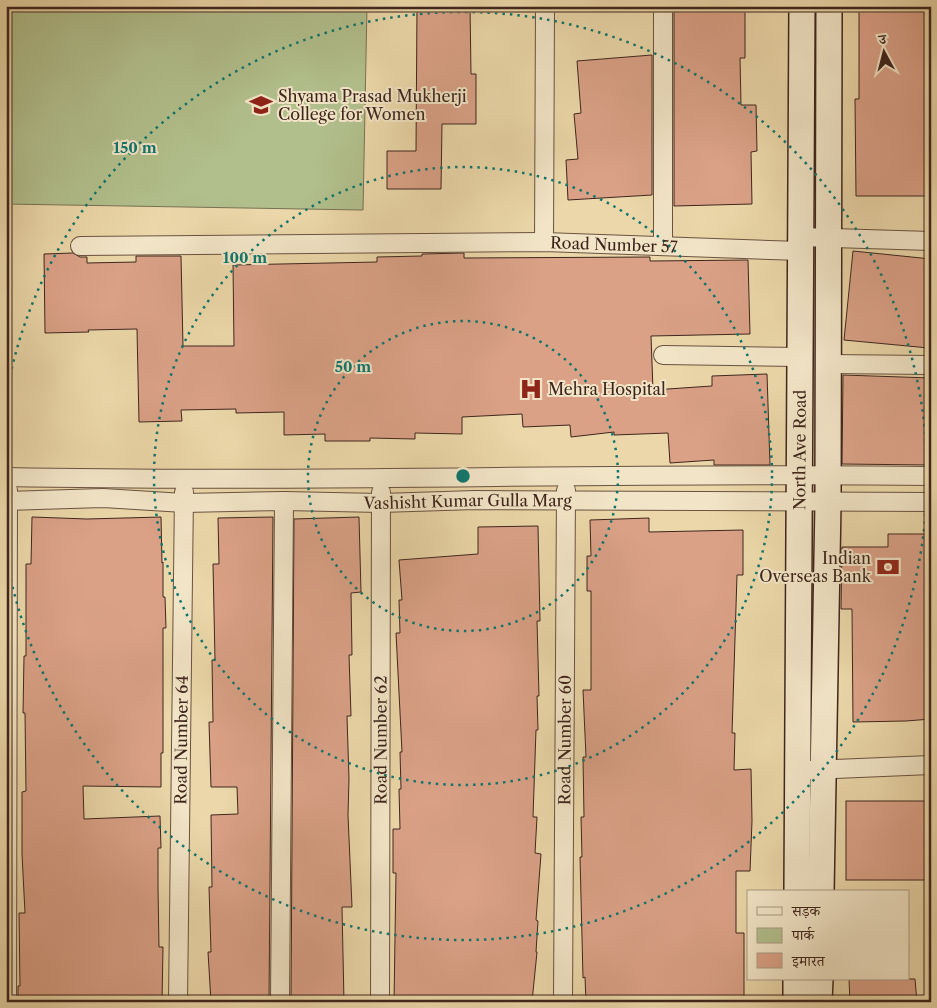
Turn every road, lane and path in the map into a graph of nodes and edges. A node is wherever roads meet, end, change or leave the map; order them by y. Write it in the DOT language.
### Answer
graph roads {
  1 [pos="545,6"];
  2 [pos="663,6"];
  3 [pos="802,6"];
  4 [pos="829,6"];
  5 [pos="827,238"];
  6 [pos="931,240"];
  7 [pos="544,242"];
  8 [pos="800,244"];
  9 [pos="80,246"];
  10 [pos="663,246"];
  11 [pos="663,355"];
  12 [pos="799,357"];
  13 [pos="828,364"];
  14 [pos="931,365"];
  15 [pos="798,475"];
  16 [pos="828,475"];
  17 [pos="565,476"];
  18 [pos="931,476"];
  19 [pos="7,477"];
  20 [pos="184,478"];
  21 [pos="382,478"];
  22 [pos="7,501"];
  23 [pos="284,501"];
  24 [pos="566,501"];
  25 [pos="798,502"];
  26 [pos="931,502"];
  27 [pos="184,503"];
  28 [pos="382,503"];
  29 [pos="828,503"];
  30 [pos="931,765"];
  31 [pos="797,770"];
  32 [pos="824,770"];
  33 [pos="797,890"];
  34 [pos="821,890"];
  35 [pos="796,980"];
  36 [pos="820,980"];
  37 [pos="7,1002"];
  38 [pos="178,1002"];
  39 [pos="280,1002"];
  40 [pos="380,1002"];
  41 [pos="563,1002"];
  42 [pos="796,1002"];
  43 [pos="819,1002"];
  1 -- 7 [label="street, Road Number 57"];
  2 -- 10 [label="street"];
  3 -- 8 [label="street, North Ave Road"];
  4 -- 5 [label="street"];
  5 -- 6 [label="street, Road Number 57"];
  5 -- 8 [label="street, Road Number 57"];
  5 -- 13 [label="street"];
  7 -- 9 [label="street"];
  7 -- 10 [label="street, Road Number 57"];
  8 -- 10 [label="street, Road Number 57"];
  8 -- 12 [label="street, North Ave Road"];
  11 -- 12 [label="street"];
  12 -- 15 [label="street, North Ave Road"];
  13 -- 14 [label="street"];
  13 -- 16 [label="street"];
  15 -- 16 [label="street, Vashisht Kumar Gulla Marg"];
  15 -- 17 [label="street, Vashisht Kumar Gulla Marg"];
  15 -- 25 [label="street, North Ave Road"];
  16 -- 18 [label="street, Vashisht Kumar Gulla Marg"];
  16 -- 29 [label="street"];
  17 -- 21 [label="street, Vashisht Kumar Gulla Marg"];
  17 -- 24 [label="street, Road Number 60"];
  19 -- 20 [label="street, Vashisht Kumar Gulla Marg"];
  19 -- 22 [label="street"];
  20 -- 21 [label="street, Vashisht Kumar Gulla Marg"];
  20 -- 27 [label="street, Road Number 64"];
  21 -- 28 [label="street, Road Number 62"];
  22 -- 27 [label="street, Vashisht Kumar Gulla Marg"];
  22 -- 37 [label="street"];
  23 -- 27 [label="street, Vashisht Kumar Gulla Marg"];
  23 -- 28 [label="street, Vashisht Kumar Gulla Marg"];
  23 -- 39 [label="street"];
  24 -- 25 [label="street, Vashisht Kumar Gulla Marg"];
  24 -- 28 [label="street, Vashisht Kumar Gulla Marg"];
  24 -- 41 [label="street, Road Number 60"];
  25 -- 29 [label="street, Vashisht Kumar Gulla Marg"];
  25 -- 31 [label="street, North Ave Road"];
  26 -- 29 [label="street, Vashisht Kumar Gulla Marg"];
  27 -- 38 [label="street, Road Number 64"];
  28 -- 40 [label="street, Road Number 62"];
  29 -- 32 [label="street"];
  30 -- 32 [label="street"];
  31 -- 32 [label="street"];
  31 -- 33 [label="street, North Ave Road"];
  32 -- 34 [label="street"];
  35 -- 42 [label="street"];
  36 -- 43 [label="street"];
}
